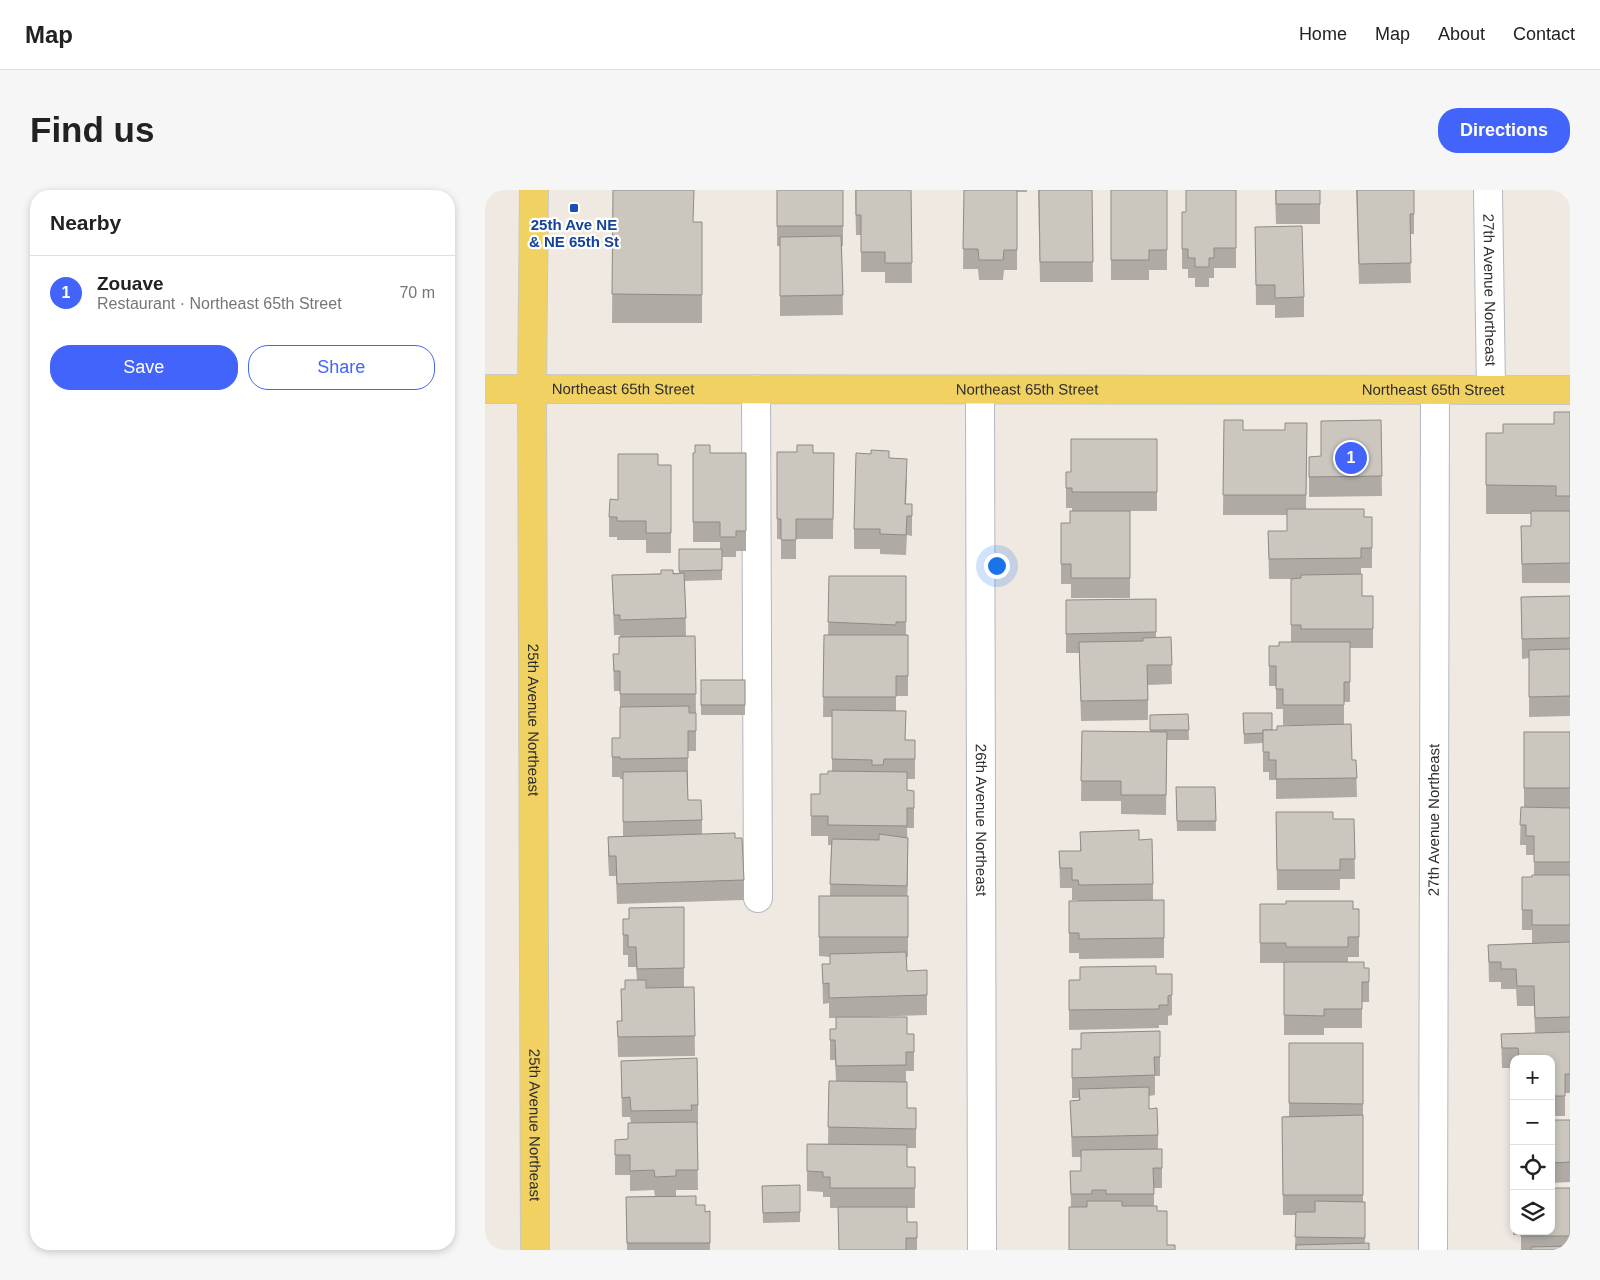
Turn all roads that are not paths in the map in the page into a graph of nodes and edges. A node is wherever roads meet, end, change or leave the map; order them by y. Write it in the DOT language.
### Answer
graph roads {
  1 [pos="534,190"];
  2 [pos="1488,190"];
  3 [pos="532,388"];
  4 [pos="485,389"];
  5 [pos="756,389"];
  6 [pos="980,390"];
  7 [pos="1435,390"];
  8 [pos="1491,390"];
  9 [pos="1570,390"];
  10 [pos="758,898"];
  11 [pos="535,1250"];
  12 [pos="982,1250"];
  13 [pos="1433,1250"];
  1 -- 3 [label="main road, 25th Avenue Northeast"];
  2 -- 8 [label="street, 27th Avenue Northeast"];
  3 -- 4 [label="main road, Northeast 65th Street"];
  3 -- 5 [label="main road, Northeast 65th Street"];
  3 -- 11 [label="main road, 25th Avenue Northeast"];
  5 -- 6 [label="main road, Northeast 65th Street"];
  5 -- 10 [label="street"];
  6 -- 7 [label="main road, Northeast 65th Street"];
  6 -- 12 [label="street, 26th Avenue Northeast"];
  7 -- 8 [label="main road, Northeast 65th Street"];
  7 -- 13 [label="street, 27th Avenue Northeast"];
  8 -- 9 [label="main road, Northeast 65th Street"];
}
